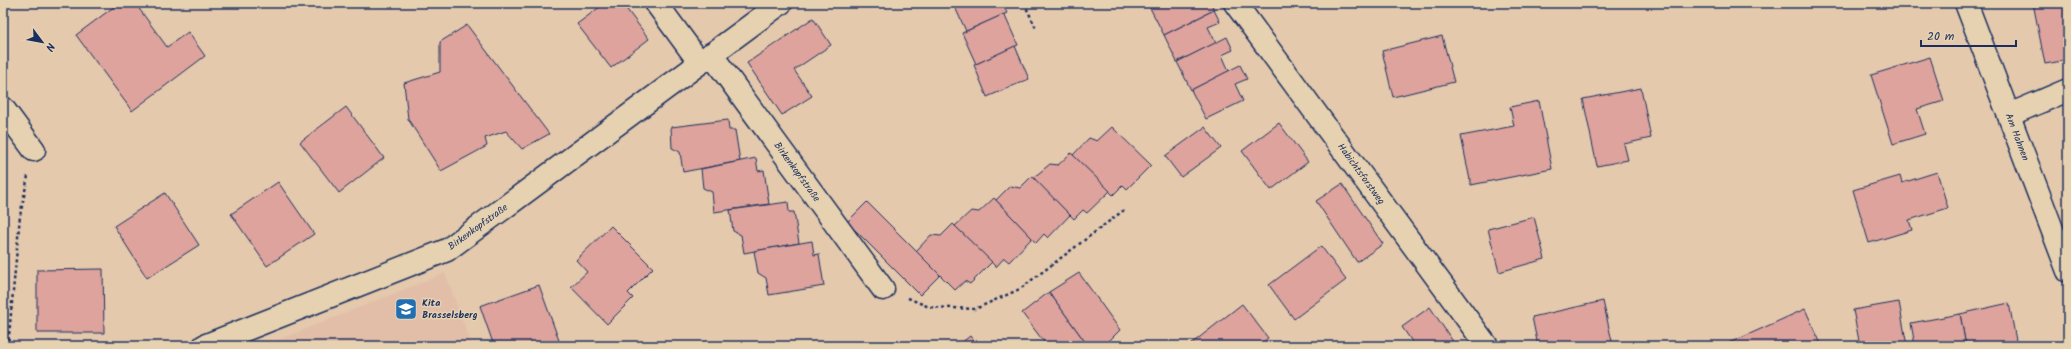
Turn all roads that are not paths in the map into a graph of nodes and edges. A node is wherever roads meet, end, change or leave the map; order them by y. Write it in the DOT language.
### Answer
graph roads {
  1 [pos="656,3"];
  2 [pos="781,3"];
  3 [pos="1236,3"];
  4 [pos="1966,3"];
  5 [pos="706,59"];
  6 [pos="2068,90"];
  7 [pos="3,108"];
  8 [pos="2009,115"];
  9 [pos="34,150"];
  10 [pos="2068,271"];
  11 [pos="883,289"];
  12 [pos="204,346"];
  13 [pos="1486,346"];
  1 -- 5 [label="street, Birkenkopfstraße"];
  2 -- 5 [label="street, Birkenkopfstraße"];
  3 -- 13 [label="street, Habichtsforstweg"];
  4 -- 8 [label="street, Am Hahnen"];
  5 -- 11 [label="street, Birkenkopfstraße"];
  5 -- 12 [label="street, Birkenkopfstraße"];
  6 -- 8 [label="street"];
  7 -- 9 [label="street"];
  8 -- 10 [label="street, Am Hahnen"];
}
